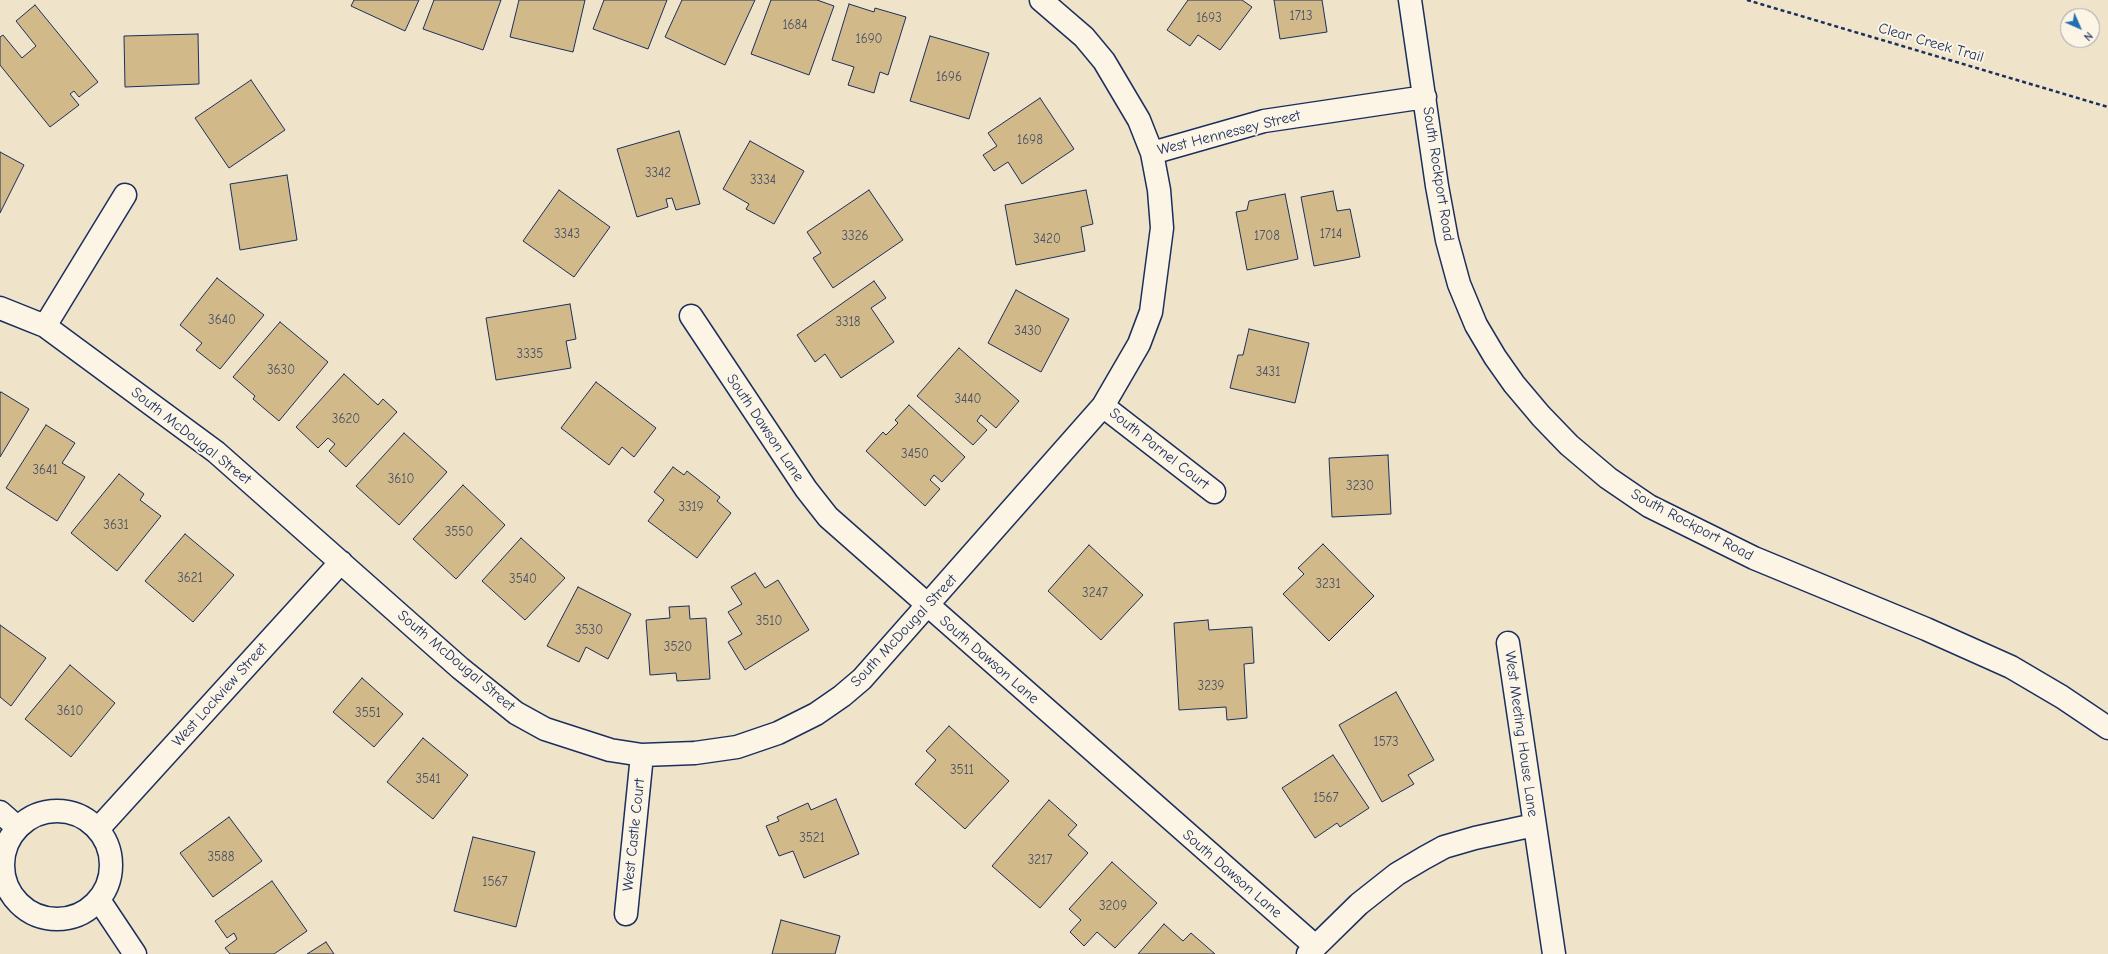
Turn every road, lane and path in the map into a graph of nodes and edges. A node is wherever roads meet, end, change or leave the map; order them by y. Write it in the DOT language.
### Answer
graph roads {
  1 [pos="1041,0"];
  2 [pos="1410,0"];
  3 [pos="1747,0"];
  4 [pos="1425,97"];
  5 [pos="2108,107"];
  6 [pos="1152,153"];
  7 [pos="124,195"];
  8 [pos="0,308"];
  9 [pos="691,316"];
  10 [pos="45,326"];
  11 [pos="1103,406"];
  12 [pos="1214,492"];
  13 [pos="341,562"];
  14 [pos="928,606"];
  15 [pos="1508,643"];
  16 [pos="2108,728"];
  17 [pos="642,755"];
  18 [pos="0,812"];
  19 [pos="1534,825"];
  20 [pos="17,827"];
  21 [pos="98,829"];
  22 [pos="99,900"];
  23 [pos="7,905"];
  24 [pos="626,914"];
  25 [pos="1312,950"];
  26 [pos="135,954"];
  27 [pos="1554,954"];
  1 -- 6 [label="street, West Hennessey Street"];
  2 -- 4 [label="street, South Rockport Road"];
  3 -- 5 [label="path, Clear Creek Trail"];
  4 -- 6 [label="street, West Hennessey Street"];
  4 -- 16 [label="street, South Rockport Road"];
  6 -- 11 [label="street, South McDougal Street"];
  7 -- 10 [label="street"];
  8 -- 10 [label="street, South McDougal Street"];
  9 -- 14 [label="street, South Dawson Lane"];
  10 -- 13 [label="street, South McDougal Street"];
  11 -- 12 [label="street, South Parnel Court"];
  11 -- 14 [label="street, South McDougal Street"];
  13 -- 17 [label="street, South McDougal Street"];
  13 -- 21 [label="street, West Lockview Street"];
  14 -- 17 [label="street, South McDougal Street"];
  14 -- 25 [label="street, South Dawson Lane"];
  15 -- 19 [label="street, West Meeting House Lane"];
  17 -- 24 [label="street, West Castle Court"];
  18 -- 20 [label="street"];
  19 -- 25 [label="street, West Meeting House Lane"];
  19 -- 27 [label="street, West Meeting House Lane"];
  20 -- 21 [label="street"];
  20 -- 23 [label="street"];
  21 -- 22 [label="street"];
  22 -- 23 [label="street"];
  22 -- 26 [label="street"];
}
